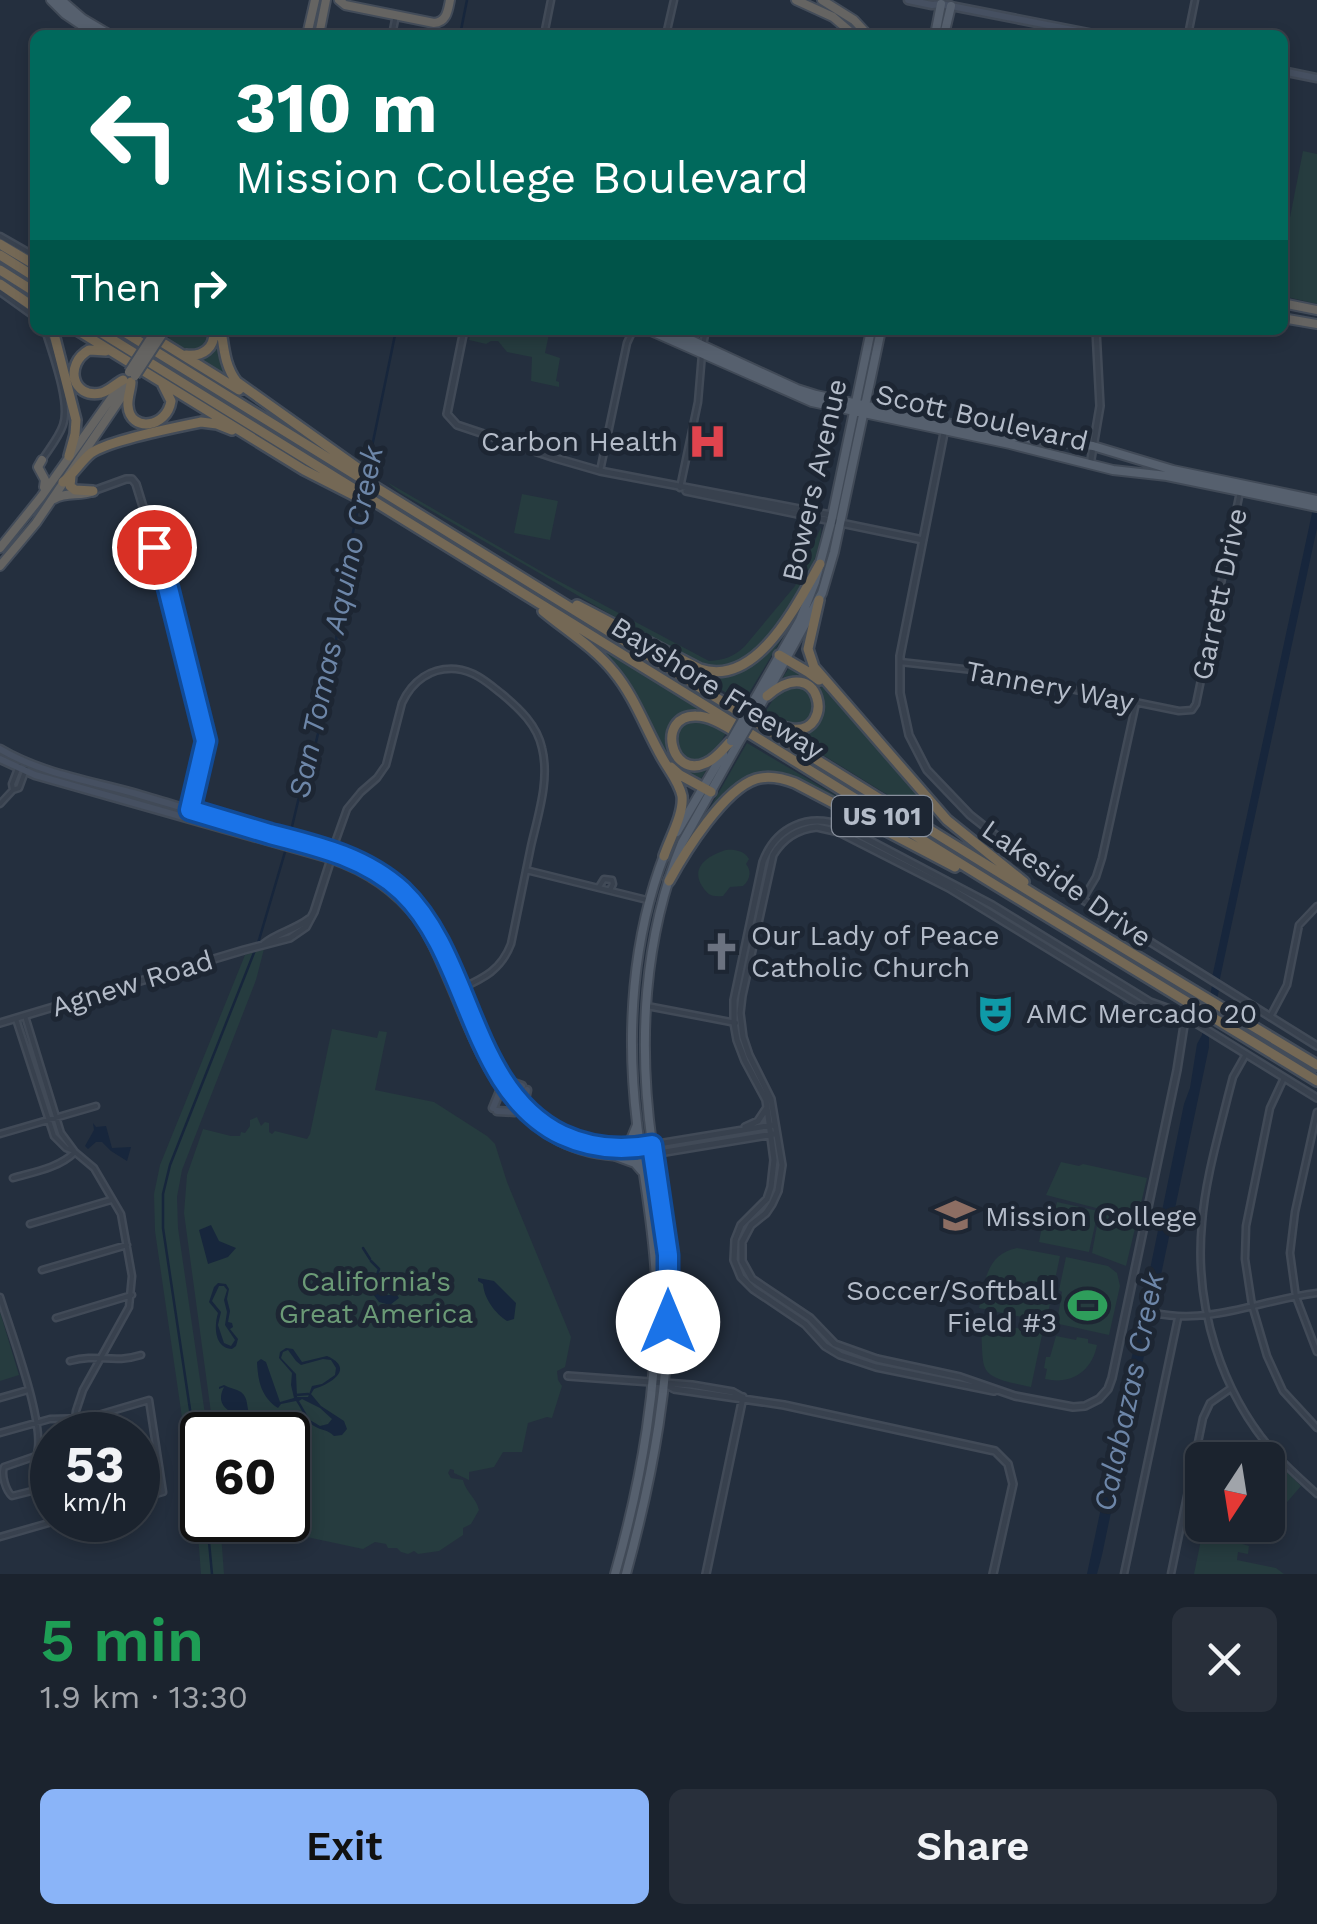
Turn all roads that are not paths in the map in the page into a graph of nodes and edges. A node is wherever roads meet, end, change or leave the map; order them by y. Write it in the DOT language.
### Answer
graph roads {
  1 [pos="51,0"];
  2 [pos="61,0"];
  3 [pos="304,0"];
  4 [pos="315,0"];
  5 [pos="326,0"];
  6 [pos="450,0"];
  7 [pos="551,0"];
  8 [pos="674,0"];
  9 [pos="796,0"];
  10 [pos="822,0"];
  11 [pos="908,0"];
  12 [pos="1195,0"];
  13 [pos="342,2"];
  14 [pos="944,2"];
  15 [pos="396,16"];
  16 [pos="310,17"];
  17 [pos="322,21"];
  18 [pos="95,30"];
  19 [pos="99,30"];
  20 [pos="307,30"];
  21 [pos="320,30"];
  22 [pos="393,30"];
  23 [pos="545,30"];
  24 [pos="667,30"];
  25 [pos="848,30"];
  26 [pos="863,30"];
  27 [pos="936,30"];
  28 [pos="944,30"];
  29 [pos="1075,30"];
  30 [pos="1189,30"];
  31 [pos="1288,72"];
  32 [pos="1317,78"];
  33 [pos="0,236"];
  34 [pos="0,244"];
  35 [pos="30,253"];
  36 [pos="0,255"];
  37 [pos="30,262"];
  38 [pos="0,270"];
  39 [pos="30,274"];
  40 [pos="0,286"];
  41 [pos="30,289"];
  42 [pos="30,303"];
  43 [pos="1288,304"];
  44 [pos="1317,310"];
  45 [pos="30,313"];
  46 [pos="1288,319"];
  47 [pos="1317,324"];
  48 [pos="46,335"];
  49 [pos="55,335"];
  50 [pos="85,335"];
  51 [pos="105,335"];
  52 [pos="129,335"];
  53 [pos="150,335"];
  54 [pos="158,335"];
  55 [pos="215,335"];
  56 [pos="218,335"];
  57 [pos="463,335"];
  58 [pos="630,335"];
  59 [pos="662,335"];
  60 [pos="677,335"];
  61 [pos="705,335"];
  62 [pos="871,335"];
  63 [pos="880,335"];
  64 [pos="1096,335"];
  65 [pos="702,350"];
  66 [pos="178,353"];
  67 [pos="118,356"];
  68 [pos="130,377"];
  69 [pos="158,380"];
  70 [pos="860,408"];
  71 [pos="288,420"];
  72 [pos="945,427"];
  73 [pos="1093,446"];
  74 [pos="68,456"];
  75 [pos="42,460"];
  76 [pos="1090,465"];
  77 [pos="60,470"];
  78 [pos="304,470"];
  79 [pos="600,471"];
  80 [pos="358,472"];
  81 [pos="67,479"];
  82 [pos="680,488"];
  83 [pos="1241,488"];
  84 [pos="350,490"];
  85 [pos="93,491"];
  86 [pos="40,497"];
  87 [pos="51,501"];
  88 [pos="1315,503"];
  89 [pos="834,519"];
  90 [pos="922,540"];
  91 [pos="0,548"];
  92 [pos="820,564"];
  93 [pos="0,566"];
  94 [pos="542,590"];
  95 [pos="530,598"];
  96 [pos="819,600"];
  97 [pos="782,657"];
  98 [pos="654,659"];
  99 [pos="900,662"];
  100 [pos="836,694"];
  101 [pos="767,696"];
  102 [pos="1136,702"];
  103 [pos="756,704"];
  104 [pos="1196,704"];
  105 [pos="734,743"];
  106 [pos="0,749"];
  107 [pos="662,758"];
  108 [pos="0,759"];
  109 [pos="796,762"];
  110 [pos="23,766"];
  111 [pos="706,789"];
  112 [pos="0,804"];
  113 [pos="188,814"];
  114 [pos="332,855"];
  115 [pos="664,856"];
  116 [pos="526,870"];
  117 [pos="668,881"];
  118 [pos="997,886"];
  119 [pos="598,887"];
  120 [pos="610,890"];
  121 [pos="1037,896"];
  122 [pos="1082,900"];
  123 [pos="651,901"];
  124 [pos="1317,906"];
  125 [pos="457,990"];
  126 [pos="646,1005"];
  127 [pos="25,1016"];
  128 [pos="16,1018"];
  129 [pos="1185,1018"];
  130 [pos="1270,1018"];
  131 [pos="0,1023"];
  132 [pos="737,1023"];
  133 [pos="1317,1046"];
  134 [pos="1246,1054"];
  135 [pos="1317,1066"];
  136 [pos="501,1078"];
  137 [pos="1284,1078"];
  138 [pos="1317,1081"];
  139 [pos="500,1090"];
  140 [pos="1317,1098"];
  141 [pos="96,1106"];
  142 [pos="767,1106"];
  143 [pos="523,1112"];
  144 [pos="1317,1112"];
  145 [pos="56,1116"];
  146 [pos="48,1118"];
  147 [pos="637,1125"];
  148 [pos="773,1125"];
  149 [pos="738,1131"];
  150 [pos="0,1134"];
  151 [pos="774,1134"];
  152 [pos="755,1136"];
  153 [pos="652,1150"];
  154 [pos="75,1152"];
  155 [pos="617,1152"];
  156 [pos="641,1152"];
  157 [pos="773,1152"];
  158 [pos="645,1174"];
  159 [pos="13,1178"];
  160 [pos="113,1199"];
  161 [pos="30,1224"];
  162 [pos="128,1246"];
  163 [pos="42,1270"];
  164 [pos="1317,1294"];
  165 [pos="132,1296"];
  166 [pos="0,1297"];
  167 [pos="1296,1297"];
  168 [pos="1252,1305"];
  169 [pos="128,1307"];
  170 [pos="137,1310"];
  171 [pos="1154,1313"];
  172 [pos="1208,1317"];
  173 [pos="56,1318"];
  174 [pos="1178,1318"];
  175 [pos="1317,1352"];
  176 [pos="140,1355"];
  177 [pos="101,1358"];
  178 [pos="70,1360"];
  179 [pos="568,1376"];
  180 [pos="654,1383"];
  181 [pos="664,1384"];
  182 [pos="1232,1388"];
  183 [pos="28,1390"];
  184 [pos="996,1390"];
  185 [pos="0,1398"];
  186 [pos="742,1398"];
  187 [pos="35,1412"];
  188 [pos="77,1412"];
  189 [pos="108,1412"];
  190 [pos="151,1412"];
  191 [pos="30,1425"];
  192 [pos="1317,1428"];
  193 [pos="0,1433"];
  194 [pos="30,1457"];
  195 [pos="30,1492"];
  196 [pos="1317,1494"];
  197 [pos="30,1528"];
  198 [pos="0,1537"];
  199 [pos="615,1574"];
  200 [pos="626,1574"];
  201 [pos="706,1574"];
  202 [pos="993,1574"];
  203 [pos="1124,1574"];
  204 [pos="1170,1574"];
  1 -- 18 [label="main road"];
  2 -- 19 [label="main road"];
  3 -- 16 [label="highway"];
  4 -- 16 [label="highway"];
  5 -- 17 [label="highway"];
  6 -- 15 [label="highway"];
  7 -- 23 [label="street"];
  8 -- 24 [label="street"];
  9 -- 25 [label="highway"];
  10 -- 26 [label="highway"];
  11 -- 14 [label="main road"];
  12 -- 30 [label="street"];
  13 -- 15 [label="highway"];
  13 -- 17 [label="highway"];
  14 -- 27 [label="main road"];
  14 -- 28 [label="main road"];
  14 -- 29 [label="main road"];
  15 -- 22 [label="street"];
  16 -- 20 [label="highway"];
  17 -- 21 [label="highway"];
  31 -- 32 [label="main road"];
  33 -- 35 [label="street"];
  34 -- 37 [label="highway"];
  36 -- 39 [label="highway"];
  38 -- 41 [label="highway"];
  40 -- 42 [label="highway"];
  40 -- 45 [label="street"];
  43 -- 44 [label="highway"];
  46 -- 47 [label="highway"];
  48 -- 75 [label="street"];
  49 -- 74 [label="highway"];
  50 -- 67 [label="highway"];
  51 -- 84 [label="highway, Bayshore Freeway / US 101"];
  52 -- 80 [label="highway, Bayshore Freeway / US 101"];
  53 -- 66 [label="highway"];
  54 -- 68 [label="highway, bridge"];
  55 -- 66 [label="highway"];
  56 -- 71 [label="highway"];
  57 -- 79 [label="street"];
  58 -- 79 [label="street"];
  59 -- 65 [label="main road, Scott Boulevard"];
  60 -- 65 [label="main road, Scott Boulevard"];
  61 -- 65 [label="street"];
  62 -- 70 [label="main road, Bowers Avenue"];
  63 -- 70 [label="main road, Bowers Avenue"];
  64 -- 73 [label="street"];
  65 -- 70 [label="main road, Scott Boulevard"];
  65 -- 82 [label="street"];
  66 -- 71 [label="highway"];
  67 -- 68 [label="highway"];
  67 -- 69 [label="highway"];
  68 -- 69 [label="highway"];
  68 -- 74 [label="highway"];
  68 -- 81 [label="highway"];
  69 -- 78 [label="highway"];
  70 -- 72 [label="main road, Scott Boulevard"];
  70 -- 89 [label="main road, Bowers Avenue"];
  71 -- 80 [label="highway"];
  72 -- 73 [label="main road, Scott Boulevard"];
  72 -- 76 [label="main road, Scott Boulevard"];
  72 -- 90 [label="street, Lakeside Drive"];
  73 -- 76 [label="street"];
  73 -- 83 [label="main road, Scott Boulevard"];
  74 -- 77 [label="highway"];
  75 -- 77 [label="highway"];
  75 -- 86 [label="highway"];
  76 -- 83 [label="main road, Scott Boulevard"];
  77 -- 86 [label="highway"];
  78 -- 81 [label="highway"];
  78 -- 84 [label="highway"];
  79 -- 82 [label="street"];
  80 -- 94 [label="highway, Bayshore Freeway / US 101"];
  81 -- 85 [label="highway"];
  81 -- 87 [label="highway"];
  82 -- 89 [label="street"];
  83 -- 88 [label="main road, Scott Boulevard"];
  83 -- 104 [label="street, Garrett Drive"];
  84 -- 95 [label="highway, Bayshore Freeway / US 101"];
  85 -- 87 [label="highway"];
  85 -- 113 [label="street"];
  86 -- 91 [label="highway"];
  87 -- 93 [label="highway"];
  89 -- 90 [label="street"];
  89 -- 92 [label="main road, Bowers Avenue"];
  89 -- 96 [label="main road, Bowers Avenue"];
  90 -- 99 [label="street, Lakeside Drive"];
  92 -- 94 [label="highway"];
  92 -- 97 [label="main road, Bowers Avenue"];
  94 -- 98 [label="highway, Bayshore Freeway / US 101"];
  95 -- 107 [label="highway"];
  95 -- 109 [label="highway, Bayshore Freeway / US 101"];
  96 -- 97 [label="main road, Bowers Avenue"];
  96 -- 100 [label="highway"];
  97 -- 100 [label="highway"];
  97 -- 101 [label="main road, Bowers Avenue"];
  97 -- 103 [label="main road, Bowers Avenue"];
  98 -- 101 [label="highway"];
  98 -- 121 [label="highway, Bayshore Freeway / US 101"];
  99 -- 102 [label="street, Tannery Way"];
  99 -- 122 [label="street, Lakeside Drive"];
  100 -- 121 [label="highway"];
  101 -- 103 [label="main road, Bowers Avenue"];
  102 -- 104 [label="street, Tannery Way"];
  102 -- 122 [label="street"];
  103 -- 105 [label="main road, Bowers Avenue, bridge"];
  105 -- 109 [label="highway"];
  105 -- 111 [label="main road, Bowers Avenue"];
  106 -- 110 [label="main road"];
  107 -- 111 [label="highway"];
  107 -- 115 [label="highway"];
  108 -- 110 [label="main road"];
  109 -- 118 [label="highway, Bayshore Freeway / US 101"];
  110 -- 112 [label="street"];
  110 -- 113 [label="main road"];
  111 -- 115 [label="main road"];
  111 -- 117 [label="main road"];
  113 -- 114 [label="main road"];
  114 -- 116 [label="street"];
  114 -- 125 [label="main road"];
  114 -- 127 [label="street, Agnew Road"];
  115 -- 123 [label="main road"];
  116 -- 119 [label="street"];
  116 -- 125 [label="street"];
  117 -- 118 [label="highway"];
  117 -- 126 [label="main road"];
  118 -- 138 [label="highway, Bayshore Freeway / US 101"];
  119 -- 120 [label="street"];
  119 -- 120 [label="street"];
  120 -- 123 [label="street"];
  121 -- 135 [label="highway, Bayshore Freeway / US 101"];
  122 -- 130 [label="street, Lakeside Drive"];
  123 -- 147 [label="main road"];
  124 -- 130 [label="street"];
  125 -- 136 [label="main road"];
  125 -- 139 [label="main road"];
  126 -- 132 [label="street"];
  126 -- 153 [label="main road"];
  127 -- 128 [label="street, Agnew Road"];
  127 -- 145 [label="street"];
  128 -- 131 [label="street, Agnew Road"];
  128 -- 146 [label="street"];
  129 -- 132 [label="street"];
  129 -- 134 [label="street"];
  129 -- 184 [label="street"];
  130 -- 133 [label="street, Lakeside Drive"];
  132 -- 142 [label="street"];
  132 -- 148 [label="street"];
  134 -- 137 [label="street"];
  134 -- 172 [label="street"];
  136 -- 143 [label="main road"];
  136 -- 143 [label="main road"];
  137 -- 140 [label="street"];
  137 -- 168 [label="street"];
  139 -- 143 [label="main road"];
  139 -- 143 [label="main road"];
  141 -- 145 [label="street"];
  142 -- 148 [label="street"];
  142 -- 149 [label="street"];
  143 -- 155 [label="main road"];
  144 -- 167 [label="street"];
  145 -- 146 [label="street"];
  145 -- 154 [label="street"];
  146 -- 150 [label="street"];
  146 -- 154 [label="street"];
  147 -- 155 [label="main road"];
  147 -- 156 [label="main road"];
  148 -- 149 [label="street"];
  148 -- 151 [label="street"];
  149 -- 153 [label="street"];
  151 -- 152 [label="street"];
  151 -- 157 [label="street"];
  151 -- 184 [label="street"];
  152 -- 153 [label="street"];
  152 -- 157 [label="street"];
  153 -- 156 [label="main road"];
  153 -- 181 [label="main road"];
  154 -- 159 [label="street"];
  154 -- 160 [label="street"];
  155 -- 156 [label="main road"];
  155 -- 158 [label="main road"];
  156 -- 158 [label="main road"];
  157 -- 184 [label="street"];
  158 -- 180 [label="main road"];
  160 -- 161 [label="street"];
  160 -- 162 [label="street"];
  162 -- 163 [label="street"];
  162 -- 165 [label="street"];
  164 -- 167 [label="street"];
  165 -- 169 [label="street"];
  165 -- 173 [label="street"];
  166 -- 183 [label="street"];
  167 -- 168 [label="street"];
  167 -- 175 [label="street"];
  168 -- 172 [label="street"];
  168 -- 192 [label="street"];
  169 -- 170 [label="street"];
  169 -- 177 [label="street"];
  171 -- 174 [label="street"];
  172 -- 174 [label="street"];
  172 -- 182 [label="street"];
  174 -- 203 [label="street"];
  176 -- 177 [label="street"];
  177 -- 178 [label="street"];
  177 -- 188 [label="street"];
  179 -- 180 [label="street"];
  180 -- 181 [label="street"];
  180 -- 199 [label="main road"];
  181 -- 186 [label="street"];
  181 -- 200 [label="main road"];
  182 -- 196 [label="street"];
  182 -- 204 [label="street"];
  183 -- 185 [label="street"];
  183 -- 187 [label="street"];
  186 -- 201 [label="street"];
  186 -- 202 [label="street"];
  189 -- 190 [label="street"];
  191 -- 193 [label="street"];
  194 -- 195 [label="street"];
  197 -- 198 [label="street"];
}
